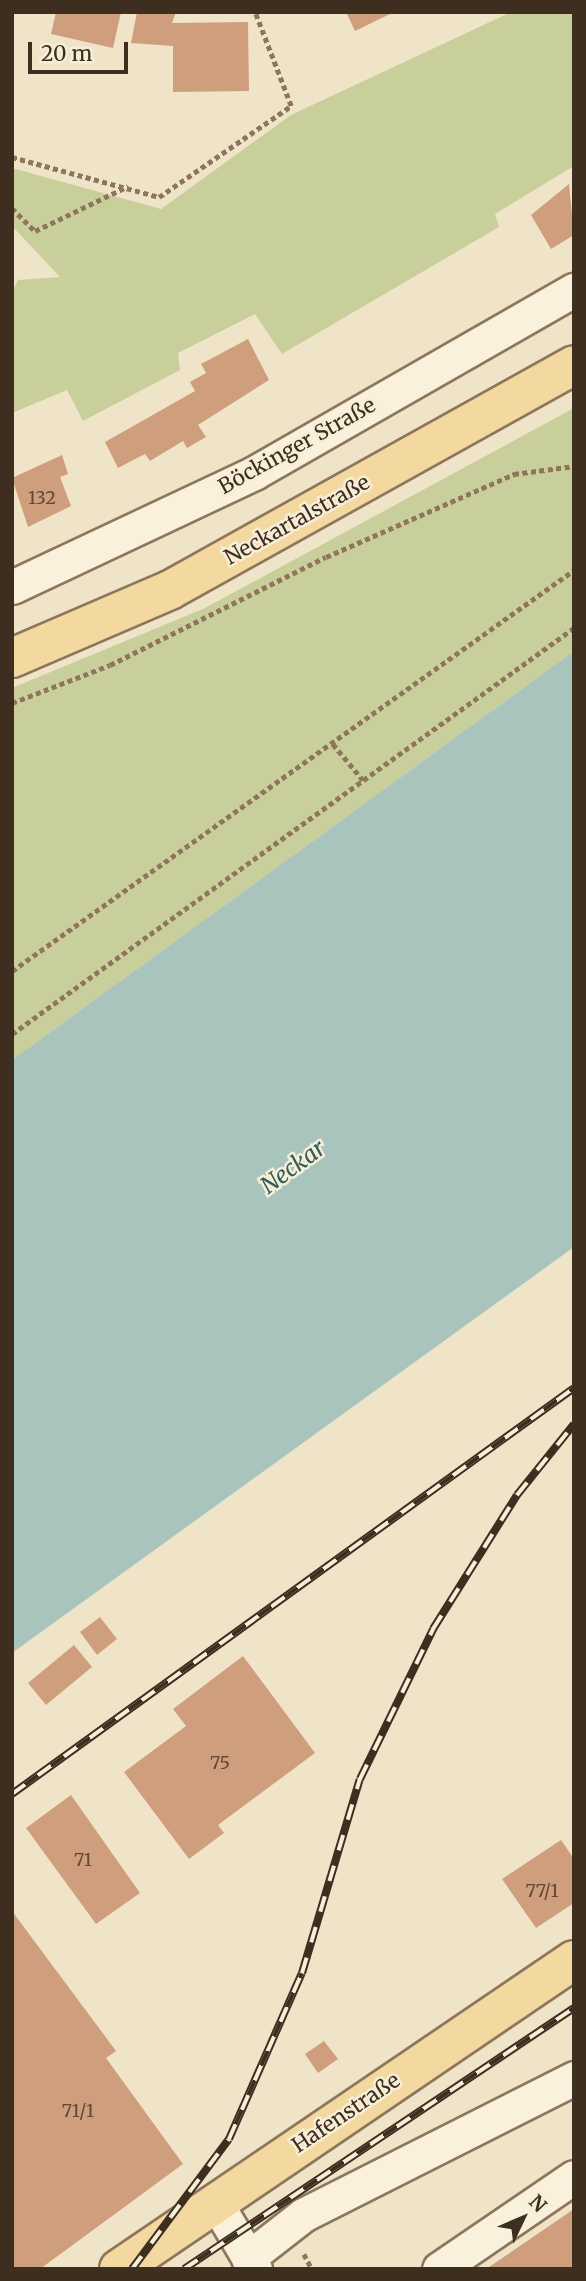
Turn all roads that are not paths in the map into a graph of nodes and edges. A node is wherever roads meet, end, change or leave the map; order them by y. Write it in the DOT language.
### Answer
graph roads {
  1 [pos="574,290"];
  2 [pos="574,365"];
  3 [pos="12,587"];
  4 [pos="12,658"];
  5 [pos="574,1960"];
  6 [pos="574,2078"];
  7 [pos="574,2176"];
  8 [pos="215,2201"];
  9 [pos="251,2263"];
  10 [pos="119,2269"];
  11 [pos="439,2269"];
  1 -- 3 [label="street, Böckinger Straße"];
  2 -- 4 [label="main road, Neckartalstraße"];
  5 -- 8 [label="main road, Hafenstraße"];
  6 -- 9 [label="street"];
  7 -- 11 [label="street"];
  8 -- 9 [label="street"];
  8 -- 10 [label="main road, Hafenstraße"];
}
